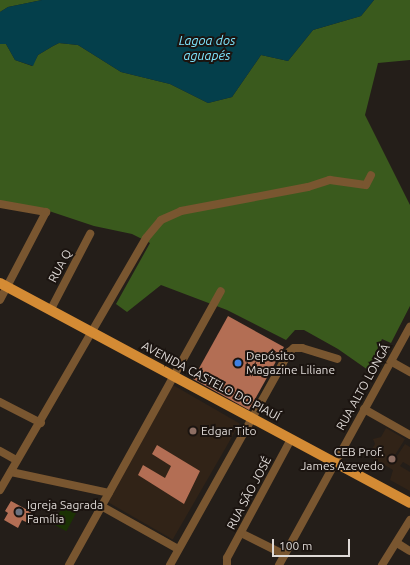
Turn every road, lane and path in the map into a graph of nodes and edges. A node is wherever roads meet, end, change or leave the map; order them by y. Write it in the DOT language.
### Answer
graph roads {
  1 [pos="371,175"];
  2 [pos="0,204"];
  3 [pos="90,234"];
  4 [pos="4,285"];
  5 [pos="221,291"];
  6 [pos="0,300"];
  7 [pos="51,309"];
  8 [pos="410,327"];
  9 [pos="93,332"];
  10 [pos="337,360"];
  11 [pos="392,362"];
  12 [pos="410,372"];
  13 [pos="174,376"];
  14 [pos="0,402"];
  15 [pos="364,409"];
  16 [pos="252,418"];
  17 [pos="41,423"];
  18 [pos="410,435"];
  19 [pos="291,439"];
  20 [pos="0,451"];
  21 [pos="16,460"];
  22 [pos="334,463"];
  23 [pos="11,472"];
  24 [pos="0,490"];
  25 [pos="109,493"];
  26 [pos="410,503"];
  27 [pos="103,507"];
  28 [pos="410,520"];
  29 [pos="241,533"];
  30 [pos="397,543"];
  31 [pos="178,549"];
  32 [pos="410,551"];
  33 [pos="285,555"];
  34 [pos="227,561"];
  35 [pos="69,565"];
  36 [pos="170,565"];
  37 [pos="279,565"];
  38 [pos="382,565"];
  1 -- 9 [label="street"];
  2 -- 4 [label="street"];
  3 -- 7 [label="street, RUA Q"];
  4 -- 6 [label="street"];
  4 -- 7 [label="main road, AVENIDA CASTELO DO PIAUÍ"];
  5 -- 13 [label="street"];
  7 -- 9 [label="main road, AVENIDA CASTELO DO PIAUÍ"];
  8 -- 11 [label="street, RUA ALTO LONGÁ"];
  9 -- 13 [label="main road, AVENIDA CASTELO DO PIAUÍ"];
  9 -- 17 [label="street"];
  10 -- 16 [label="street"];
  11 -- 12 [label="street"];
  11 -- 15 [label="street, RUA ALTO LONGÁ"];
  13 -- 16 [label="main road, AVENIDA CASTELO DO PIAUÍ"];
  13 -- 25 [label="street"];
  14 -- 17 [label="street"];
  15 -- 18 [label="street"];
  15 -- 22 [label="street, RUA ALTO LONGÁ"];
  16 -- 19 [label="main road, AVENIDA CASTELO DO PIAUÍ"];
  16 -- 31 [label="street"];
  17 -- 21 [label="street"];
  19 -- 22 [label="main road, AVENIDA CASTELO DO PIAUÍ"];
  19 -- 29 [label="street, RUA SÃO JOSÉ"];
  20 -- 21 [label="street"];
  21 -- 23 [label="street"];
  22 -- 26 [label="main road, AVENIDA CASTELO DO PIAUÍ"];
  22 -- 33 [label="street, RUA ALTO LONGÁ"];
  23 -- 24 [label="street"];
  23 -- 25 [label="street"];
  25 -- 27 [label="street"];
  27 -- 31 [label="street"];
  27 -- 35 [label="street"];
  28 -- 30 [label="street"];
  29 -- 33 [label="street"];
  29 -- 34 [label="street, RUA SÃO JOSÉ"];
  30 -- 32 [label="street"];
  30 -- 38 [label="street"];
  31 -- 36 [label="street"];
  33 -- 37 [label="street, RUA ALTO LONGÁ"];
}
